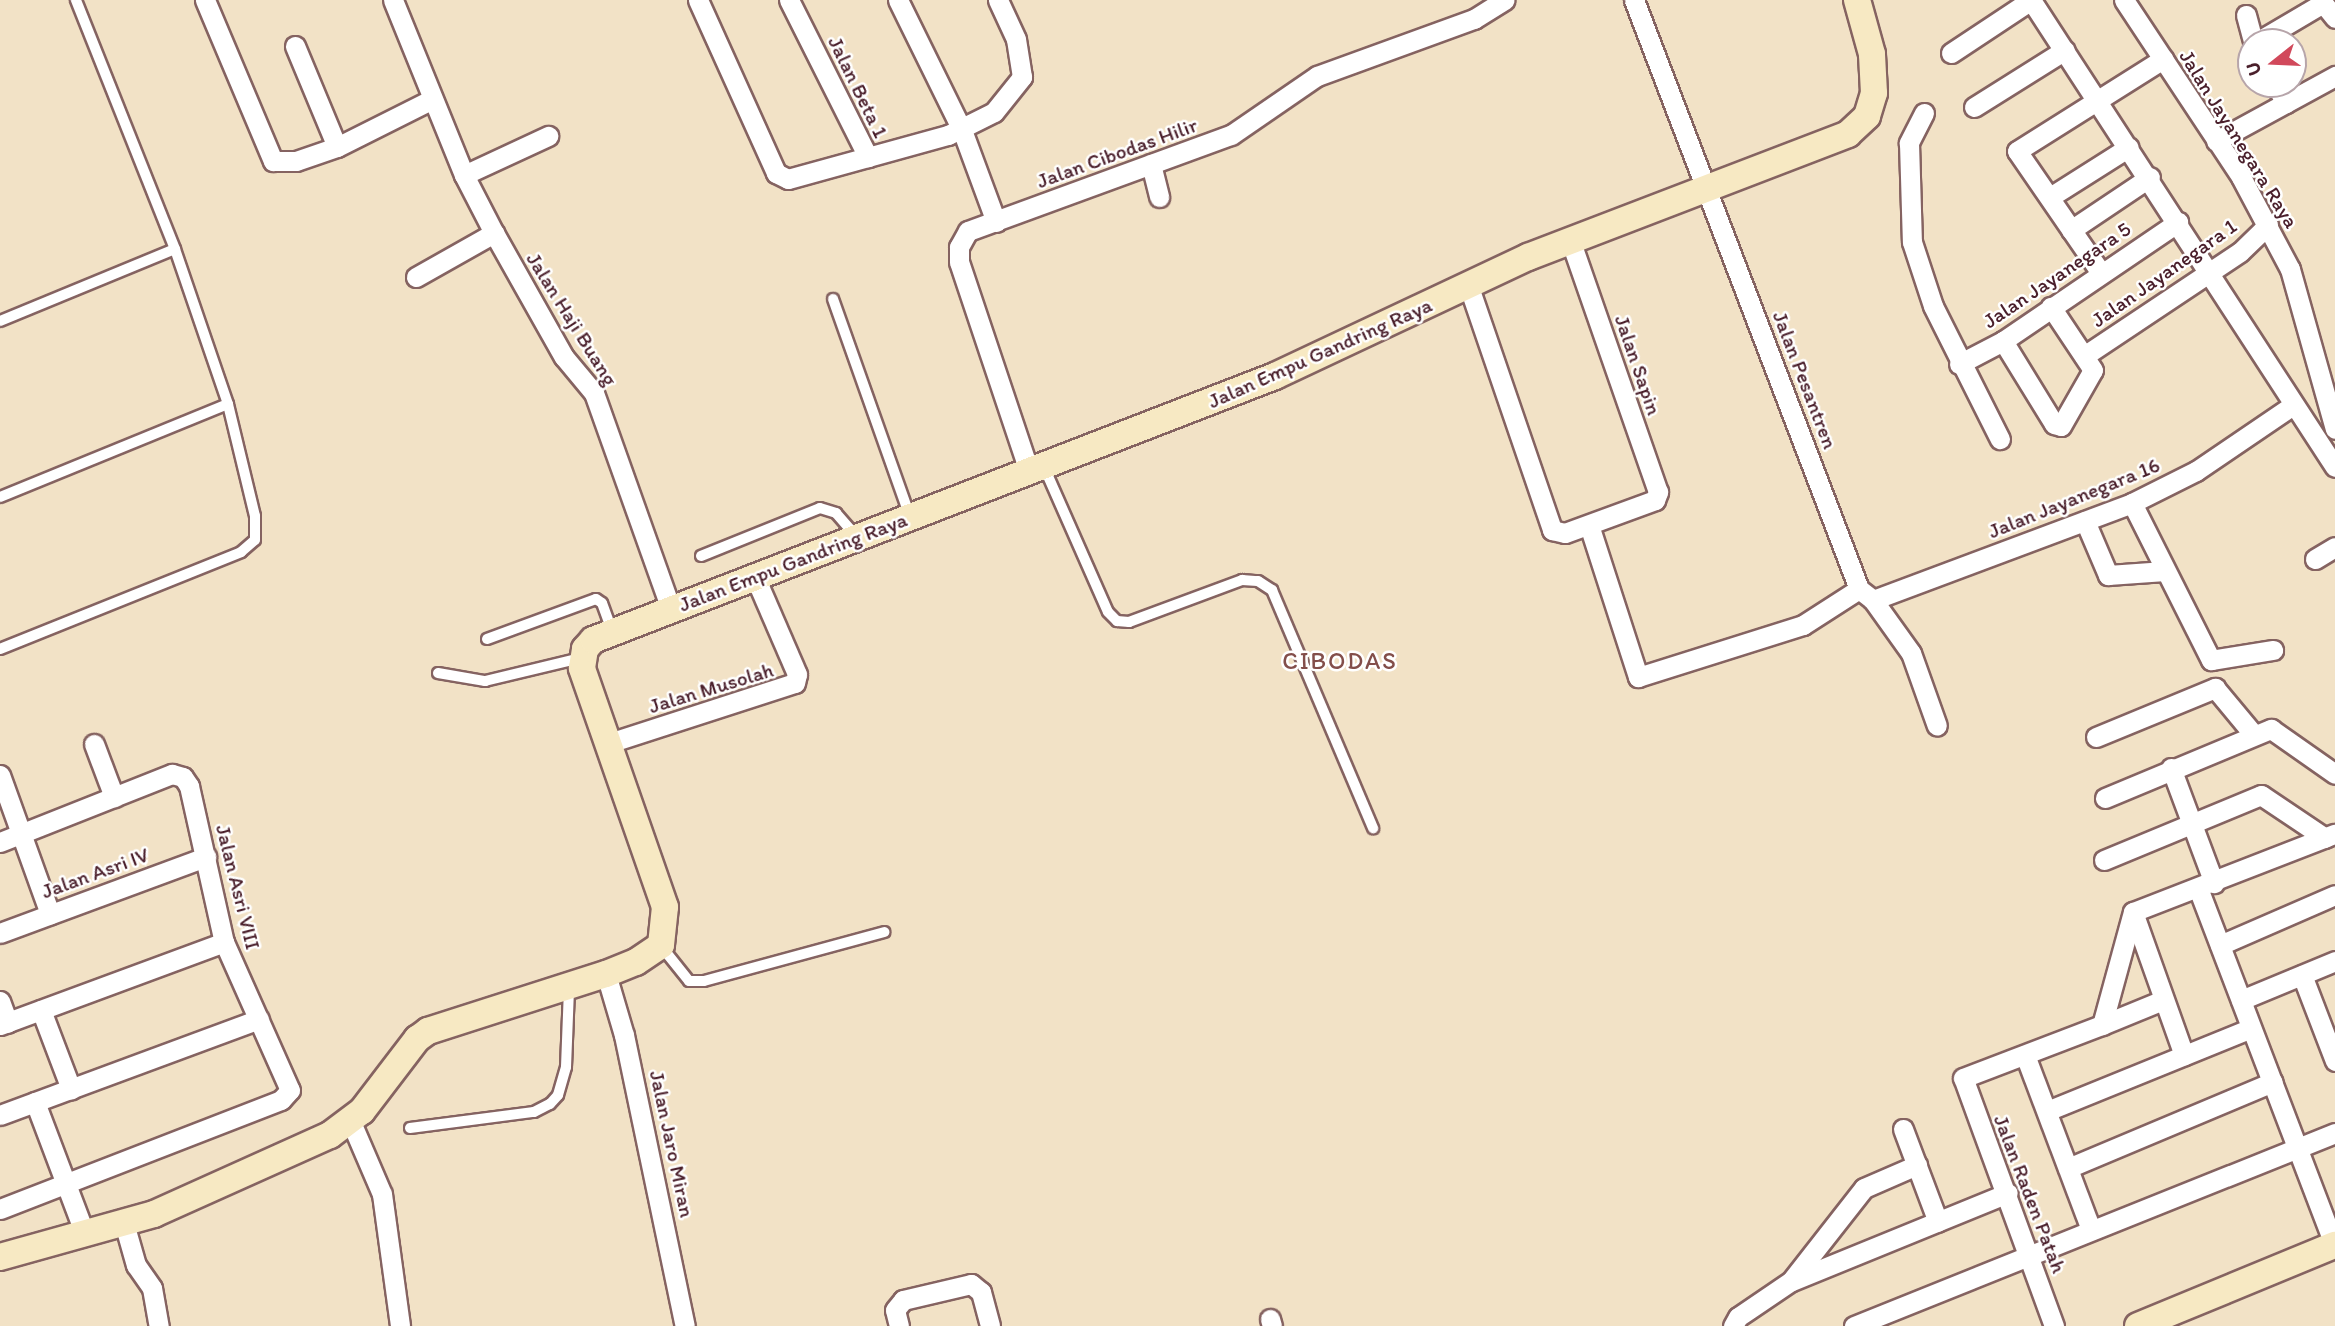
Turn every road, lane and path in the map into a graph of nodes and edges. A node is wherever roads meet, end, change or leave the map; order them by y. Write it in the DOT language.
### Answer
graph roads {
  1 [pos="76,0"];
  2 [pos="205,0"];
  3 [pos="393,0"];
  4 [pos="698,0"];
  5 [pos="789,0"];
  6 [pos="898,0"];
  7 [pos="998,0"];
  8 [pos="1634,0"];
  9 [pos="1857,0"];
  10 [pos="2031,0"];
  11 [pos="2124,0"];
  12 [pos="1501,1"];
  13 [pos="2246,16"];
  14 [pos="2335,18"];
  15 [pos="2250,28"];
  16 [pos="2279,28"];
  17 [pos="295,46"];
  18 [pos="2065,50"];
  19 [pos="1951,53"];
  20 [pos="2163,59"];
  21 [pos="2335,76"];
  22 [pos="2283,98"];
  23 [pos="2097,99"];
  24 [pos="433,100"];
  25 [pos="2286,103"];
  26 [pos="1974,107"];
  27 [pos="1924,113"];
  28 [pos="962,130"];
  29 [pos="548,136"];
  30 [pos="2216,141"];
  31 [pos="337,148"];
  32 [pos="2129,148"];
  33 [pos="867,158"];
  34 [pos="1151,164"];
  35 [pos="464,175"];
  36 [pos="2150,177"];
  37 [pos="1708,187"];
  38 [pos="1159,197"];
  39 [pos="2050,197"];
  40 [pos="996,222"];
  41 [pos="2178,222"];
  42 [pos="2268,225"];
  43 [pos="2071,230"];
  44 [pos="494,233"];
  45 [pos="1570,240"];
  46 [pos="175,249"];
  47 [pos="2211,272"];
  48 [pos="2101,273"];
  49 [pos="416,277"];
  50 [pos="1469,287"];
  51 [pos="833,299"];
  52 [pos="2051,307"];
  53 [pos="0,321"];
  54 [pos="2003,341"];
  55 [pos="2084,356"];
  56 [pos="1959,364"];
  57 [pos="228,404"];
  58 [pos="2293,405"];
  59 [pos="2335,429"];
  60 [pos="2000,439"];
  61 [pos="2335,467"];
  62 [pos="1037,468"];
  63 [pos="0,496"];
  64 [pos="2132,503"];
  65 [pos="910,517"];
  66 [pos="2085,521"];
  67 [pos="1589,526"];
  68 [pos="858,537"];
  69 [pos="2335,547"];
  70 [pos="701,556"];
  71 [pos="2315,559"];
  72 [pos="2165,571"];
  73 [pos="755,577"];
  74 [pos="1866,595"];
  75 [pos="671,609"];
  76 [pos="612,631"];
  77 [pos="487,639"];
  78 [pos="0,649"];
  79 [pos="2273,650"];
  80 [pos="582,657"];
  81 [pos="438,673"];
  82 [pos="1937,726"];
  83 [pos="2254,735"];
  84 [pos="2096,737"];
  85 [pos="609,743"];
  86 [pos="94,744"];
  87 [pos="2171,768"];
  88 [pos="2335,774"];
  89 [pos="0,775"];
  90 [pos="114,797"];
  91 [pos="2105,798"];
  92 [pos="2193,823"];
  93 [pos="1373,828"];
  94 [pos="21,834"];
  95 [pos="2330,836"];
  96 [pos="0,842"];
  97 [pos="206,857"];
  98 [pos="2104,860"];
  99 [pos="2206,886"];
  100 [pos="2335,895"];
  101 [pos="2133,912"];
  102 [pos="50,914"];
  103 [pos="884,932"];
  104 [pos="0,933"];
  105 [pos="224,943"];
  106 [pos="661,945"];
  107 [pos="2220,946"];
  108 [pos="2335,961"];
  109 [pos="606,974"];
  110 [pos="2302,975"];
  111 [pos="569,985"];
  112 [pos="2163,1000"];
  113 [pos="2241,1000"];
  114 [pos="0,1001"];
  115 [pos="41,1010"];
  116 [pos="260,1019"];
  117 [pos="4,1024"];
  118 [pos="2102,1025"];
  119 [pos="2251,1028"];
  120 [pos="2025,1055"];
  121 [pos="2184,1055"];
  122 [pos="2335,1061"];
  123 [pos="2273,1082"];
  124 [pos="71,1089"];
  125 [pos="35,1102"];
  126 [pos="2,1110"];
  127 [pos="2047,1111"];
  128 [pos="351,1122"];
  129 [pos="410,1128"];
  130 [pos="1903,1129"];
  131 [pos="2335,1133"];
  132 [pos="2299,1148"];
  133 [pos="1917,1166"];
  134 [pos="2068,1168"];
  135 [pos="68,1184"];
  136 [pos="2008,1193"];
  137 [pos="0,1209"];
  138 [pos="1938,1222"];
  139 [pos="124,1223"];
  140 [pos="2091,1230"];
  141 [pos="85,1234"];
  142 [pos="2335,1245"];
  143 [pos="2030,1256"];
  144 [pos="0,1257"];
  145 [pos="1791,1281"];
  146 [pos="159,1326"];
  147 [pos="400,1326"];
  148 [pos="685,1326"];
  149 [pos="899,1326"];
  150 [pos="990,1326"];
  151 [pos="1733,1326"];
  152 [pos="1854,1326"];
  153 [pos="2054,1326"];
  154 [pos="2138,1326"];
  1 -- 46 [label="lane"];
  2 -- 31 [label="street"];
  3 -- 24 [label="street, Jalan Haji Buang"];
  4 -- 33 [label="street"];
  5 -- 33 [label="street, Jalan Beta 1"];
  6 -- 28 [label="street"];
  7 -- 28 [label="street"];
  8 -- 37 [label="street"];
  9 -- 37 [label="street, Jalan Empu Gandring Raya"];
  10 -- 18 [label="street"];
  10 -- 19 [label="street"];
  11 -- 20 [label="street, Jalan Jayanegara Raya"];
  12 -- 34 [label="street, Jalan Cibodas Hilir"];
  13 -- 15 [label="street"];
  14 -- 16 [label="street"];
  17 -- 31 [label="street"];
  18 -- 23 [label="street"];
  18 -- 26 [label="street"];
  20 -- 23 [label="street"];
  20 -- 30 [label="street, Jalan Jayanegara Raya"];
  21 -- 25 [label="street"];
  22 -- 25 [label="street"];
  23 -- 32 [label="street"];
  23 -- 39 [label="street"];
  24 -- 31 [label="street"];
  24 -- 35 [label="street, Jalan Haji Buang"];
  25 -- 30 [label="street"];
  27 -- 56 [label="street"];
  28 -- 33 [label="street"];
  28 -- 40 [label="street"];
  29 -- 35 [label="street"];
  30 -- 42 [label="street, Jalan Jayanegara Raya"];
  32 -- 36 [label="street"];
  32 -- 39 [label="street"];
  34 -- 38 [label="street"];
  34 -- 40 [label="street, Jalan Cibodas Hilir"];
  35 -- 44 [label="street, Jalan Haji Buang"];
  36 -- 41 [label="street"];
  36 -- 43 [label="street"];
  37 -- 45 [label="street, Jalan Empu Gandring Raya"];
  37 -- 74 [label="street, Jalan Pesantren"];
  39 -- 43 [label="street"];
  40 -- 62 [label="street, Jalan Cibodas Hilir"];
  41 -- 47 [label="street"];
  41 -- 48 [label="street, Jalan Jayanegara 5"];
  42 -- 47 [label="street, Jalan Jayanegara 1"];
  42 -- 59 [label="street, Jalan Jayanegara Raya"];
  43 -- 48 [label="street"];
  44 -- 49 [label="street"];
  44 -- 75 [label="street, Jalan Haji Buang"];
  45 -- 50 [label="street, Jalan Empu Gandring Raya"];
  45 -- 67 [label="street, Jalan Sapin"];
  46 -- 53 [label="lane"];
  46 -- 57 [label="lane"];
  47 -- 55 [label="street, Jalan Jayanegara 1"];
  47 -- 58 [label="street"];
  48 -- 52 [label="street, Jalan Jayanegara 5"];
  50 -- 62 [label="street, Jalan Empu Gandring Raya"];
  50 -- 67 [label="street"];
  51 -- 65 [label="lane"];
  52 -- 54 [label="street, Jalan Jayanegara 5"];
  52 -- 55 [label="street"];
  54 -- 55 [label="street"];
  54 -- 56 [label="street, Jalan Jayanegara 5"];
  56 -- 60 [label="street"];
  57 -- 63 [label="lane"];
  57 -- 78 [label="lane"];
  58 -- 61 [label="street"];
  58 -- 64 [label="street, Jalan Jayanegara 16"];
  62 -- 65 [label="street, Jalan Empu Gandring Raya"];
  62 -- 93 [label="lane"];
  64 -- 66 [label="street, Jalan Jayanegara 16"];
  64 -- 72 [label="street"];
  65 -- 68 [label="street, Jalan Empu Gandring Raya"];
  66 -- 72 [label="street"];
  66 -- 74 [label="street, Jalan Jayanegara 16"];
  67 -- 74 [label="street, Jalan Jayanegara 16"];
  68 -- 70 [label="lane"];
  68 -- 73 [label="street, Jalan Empu Gandring Raya"];
  69 -- 71 [label="street"];
  72 -- 79 [label="street"];
  73 -- 75 [label="street, Jalan Empu Gandring Raya"];
  73 -- 85 [label="street, Jalan Musolah"];
  74 -- 82 [label="street, Jalan Pesantren"];
  75 -- 76 [label="street, Jalan Empu Gandring Raya"];
  76 -- 77 [label="lane"];
  76 -- 80 [label="street, Jalan Empu Gandring Raya"];
  80 -- 81 [label="lane"];
  80 -- 85 [label="street"];
  83 -- 84 [label="street"];
  83 -- 87 [label="street"];
  83 -- 88 [label="street"];
  85 -- 106 [label="street"];
  86 -- 90 [label="street"];
  87 -- 91 [label="street"];
  87 -- 92 [label="street"];
  89 -- 94 [label="street"];
  90 -- 94 [label="street"];
  90 -- 97 [label="street, Jalan Asri VIII"];
  92 -- 95 [label="street"];
  92 -- 98 [label="street"];
  92 -- 99 [label="street"];
  94 -- 96 [label="street"];
  94 -- 102 [label="street"];
  95 -- 99 [label="street"];
  97 -- 102 [label="street, Jalan Asri IV"];
  97 -- 105 [label="street, Jalan Asri VIII"];
  99 -- 101 [label="street"];
  99 -- 107 [label="street"];
  100 -- 107 [label="street"];
  101 -- 112 [label="street"];
  101 -- 118 [label="street"];
  102 -- 104 [label="street, Jalan Asri IV"];
  103 -- 106 [label="lane"];
  105 -- 115 [label="street"];
  105 -- 116 [label="street, Jalan Asri VIII"];
  106 -- 109 [label="street"];
  107 -- 113 [label="street"];
  108 -- 110 [label="street"];
  109 -- 111 [label="street"];
  109 -- 148 [label="street, Jalan Jaro Miran"];
  110 -- 113 [label="street"];
  110 -- 122 [label="street"];
  111 -- 128 [label="street"];
  111 -- 129 [label="lane"];
  112 -- 118 [label="street"];
  112 -- 121 [label="street"];
  113 -- 119 [label="street"];
  114 -- 117 [label="street"];
  115 -- 117 [label="street"];
  115 -- 124 [label="street"];
  116 -- 124 [label="street"];
  116 -- 135 [label="street, Jalan Asri VIII"];
  118 -- 120 [label="street"];
  119 -- 121 [label="street"];
  119 -- 123 [label="street"];
  120 -- 127 [label="street"];
  120 -- 136 [label="street, Jalan Raden Patah"];
  121 -- 127 [label="street"];
  123 -- 132 [label="street"];
  123 -- 134 [label="street"];
  124 -- 125 [label="street"];
  125 -- 126 [label="street"];
  125 -- 135 [label="street"];
  127 -- 134 [label="street"];
  128 -- 139 [label="street"];
  128 -- 147 [label="street"];
  130 -- 133 [label="street"];
  131 -- 132 [label="street"];
  132 -- 140 [label="street"];
  132 -- 142 [label="street"];
  133 -- 138 [label="street"];
  133 -- 145 [label="street"];
  134 -- 140 [label="street"];
  135 -- 137 [label="street"];
  135 -- 141 [label="street"];
  136 -- 138 [label="street"];
  136 -- 143 [label="street, Jalan Raden Patah"];
  138 -- 145 [label="street"];
  139 -- 141 [label="street"];
  139 -- 146 [label="street"];
  140 -- 143 [label="street"];
  141 -- 144 [label="street"];
  142 -- 154 [label="street"];
  143 -- 152 [label="street"];
  143 -- 153 [label="street, Jalan Raden Patah"];
  145 -- 151 [label="street"];
  149 -- 150 [label="street"];
}
